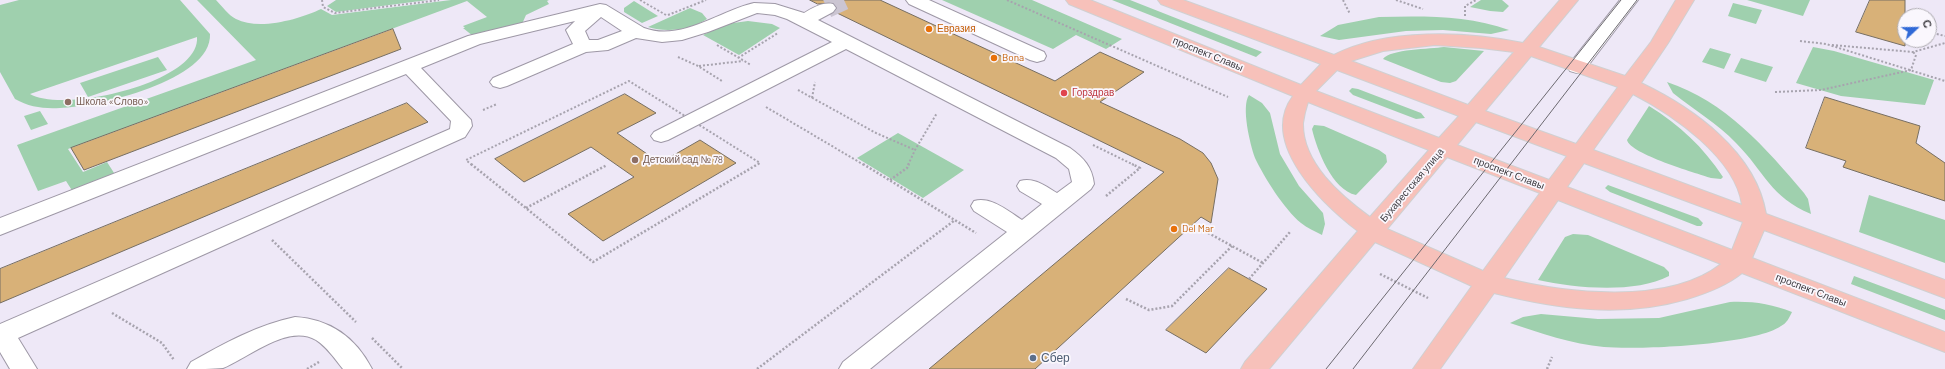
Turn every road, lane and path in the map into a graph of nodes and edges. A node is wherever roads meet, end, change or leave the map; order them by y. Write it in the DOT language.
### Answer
graph roads {
  1 [pos="322,0"];
  2 [pos="439,0"];
  3 [pos="640,0"];
  4 [pos="915,0"];
  5 [pos="1007,0"];
  6 [pos="1074,0"];
  7 [pos="1166,0"];
  8 [pos="1343,0"];
  9 [pos="1396,0"];
  10 [pos="1476,0"];
  11 [pos="1569,0"];
  12 [pos="1629,0"];
  13 [pos="1685,0"];
  14 [pos="1183,4"];
  15 [pos="603,5"];
  16 [pos="827,8"];
  17 [pos="1423,9"];
  18 [pos="1350,14"];
  19 [pos="666,15"];
  20 [pos="1465,16"];
  21 [pos="804,20"];
  22 [pos="638,31"];
  23 [pos="694,31"];
  24 [pos="1800,41"];
  25 [pos="846,42"];
  26 [pos="1945,43"];
  27 [pos="1826,44"];
  28 [pos="584,46"];
  29 [pos="1526,49"];
  30 [pos="1913,52"];
  31 [pos="673,55"];
  32 [pos="1037,56"];
  33 [pos="738,58"];
  34 [pos="744,61"];
  35 [pos="1333,63"];
  36 [pos="409,66"];
  37 [pos="698,66"];
  38 [pos="1577,67"];
  39 [pos="1911,70"];
  40 [pos="775,78"];
  41 [pos="1945,81"];
  42 [pos="500,82"];
  43 [pos="725,82"];
  44 [pos="1630,85"];
  45 [pos="1303,92"];
  46 [pos="1775,92"];
  47 [pos="1228,97"];
  48 [pos="763,105"];
  49 [pos="937,112"];
  50 [pos="1472,115"];
  51 [pos="692,120"];
  52 [pos="662,136"];
  53 [pos="1090,144"];
  54 [pos="1444,148"];
  55 [pos="915,150"];
  56 [pos="1578,154"];
  57 [pos="607,165"];
  58 [pos="890,180"];
  59 [pos="1028,186"];
  60 [pos="1553,190"];
  61 [pos="1103,198"];
  62 [pos="1058,204"];
  63 [pos="982,206"];
  64 [pos="526,208"];
  65 [pos="1755,219"];
  66 [pos="955,220"];
  67 [pos="255,223"];
  68 [pos="0,227"];
  69 [pos="1201,229"];
  70 [pos="1023,231"];
  71 [pos="1374,231"];
  72 [pos="1290,232"];
  73 [pos="978,234"];
  74 [pos="1232,246"];
  75 [pos="1739,262"];
  76 [pos="1263,263"];
  77 [pos="1380,274"];
  78 [pos="1249,279"];
  79 [pos="1489,283"];
  80 [pos="1945,289"];
  81 [pos="1428,298"];
  82 [pos="1126,299"];
  83 [pos="109,307"];
  84 [pos="359,326"];
  85 [pos="1,335"];
  86 [pos="370,336"];
  87 [pos="1945,342"];
  88 [pos="1552,357"];
  89 [pos="175,362"];
  90 [pos="24,369"];
  91 [pos="200,369"];
  92 [pos="359,369"];
  93 [pos="403,369"];
  94 [pos="757,369"];
  95 [pos="852,369"];
  96 [pos="1254,369"];
  97 [pos="1426,369"];
  98 [pos="1547,369"];
  1 -- 2 [label="path"];
  3 -- 19 [label="path"];
  4 -- 32 [label="lane"];
  5 -- 47 [label="path"];
  6 -- 45 [label="main road, проспект Славы"];
  7 -- 14 [label="main road"];
  8 -- 18 [label="path"];
  9 -- 17 [label="path"];
  10 -- 20 [label="path"];
  11 -- 29 [label="main road, Бухарестская улица"];
  12 -- 38 [label="lane"];
  13 -- 44 [label="main road"];
  14 -- 35 [label="main road"];
  15 -- 22 [label="lane"];
  15 -- 28 [label="lane"];
  15 -- 36 [label="lane"];
  16 -- 21 [label="lane"];
  21 -- 23 [label="lane"];
  21 -- 25 [label="lane"];
  21 -- 33 [label="path"];
  22 -- 23 [label="lane"];
  22 -- 28 [label="lane"];
  23 -- 33 [label="path"];
  24 -- 27 [label="path"];
  25 -- 40 [label="lane"];
  25 -- 62 [label="lane"];
  26 -- 30 [label="path"];
  27 -- 30 [label="path"];
  27 -- 39 [label="path"];
  28 -- 42 [label="lane"];
  29 -- 35 [label="main road"];
  29 -- 38 [label="main road"];
  29 -- 50 [label="main road, Бухарестская улица"];
  30 -- 39 [label="path"];
  31 -- 37 [label="path"];
  33 -- 34 [label="path"];
  34 -- 37 [label="path"];
  34 -- 40 [label="path"];
  35 -- 45 [label="main road"];
  35 -- 50 [label="main road"];
  36 -- 67 [label="lane"];
  36 -- 68 [label="lane"];
  37 -- 43 [label="path"];
  38 -- 44 [label="main road"];
  39 -- 41 [label="path"];
  39 -- 46 [label="path"];
  40 -- 51 [label="lane"];
  40 -- 55 [label="path"];
  44 -- 56 [label="main road"];
  44 -- 65 [label="main road"];
  45 -- 54 [label="main road, проспект Славы"];
  45 -- 71 [label="main road"];
  48 -- 58 [label="path"];
  49 -- 55 [label="path"];
  50 -- 54 [label="main road, Бухарестская улица"];
  50 -- 56 [label="main road"];
  51 -- 52 [label="lane"];
  51 -- 64 [label="path"];
  51 -- 64 [label="path"];
  53 -- 61 [label="path"];
  54 -- 60 [label="main road, проспект Славы"];
  54 -- 71 [label="main road, Бухарестская улица"];
  55 -- 58 [label="path"];
  56 -- 60 [label="main road"];
  56 -- 65 [label="main road"];
  57 -- 64 [label="path"];
  58 -- 66 [label="path"];
  59 -- 62 [label="lane"];
  60 -- 75 [label="main road, проспект Славы"];
  60 -- 79 [label="main road"];
  62 -- 70 [label="lane"];
  63 -- 70 [label="lane"];
  65 -- 75 [label="main road"];
  65 -- 80 [label="main road"];
  66 -- 73 [label="path"];
  66 -- 94 [label="path"];
  67 -- 84 [label="path"];
  67 -- 85 [label="lane"];
  69 -- 74 [label="path"];
  70 -- 95 [label="lane"];
  71 -- 79 [label="main road"];
  71 -- 96 [label="main road, Бухарестская улица"];
  72 -- 76 [label="path"];
  74 -- 76 [label="path"];
  74 -- 82 [label="path"];
  75 -- 79 [label="main road"];
  75 -- 87 [label="main road, проспект Славы"];
  76 -- 78 [label="path"];
  77 -- 81 [label="path"];
  79 -- 97 [label="main road"];
  83 -- 89 [label="path"];
  85 -- 90 [label="lane"];
  86 -- 93 [label="path"];
  88 -- 98 [label="path"];
  91 -- 92 [label="lane"];
}
